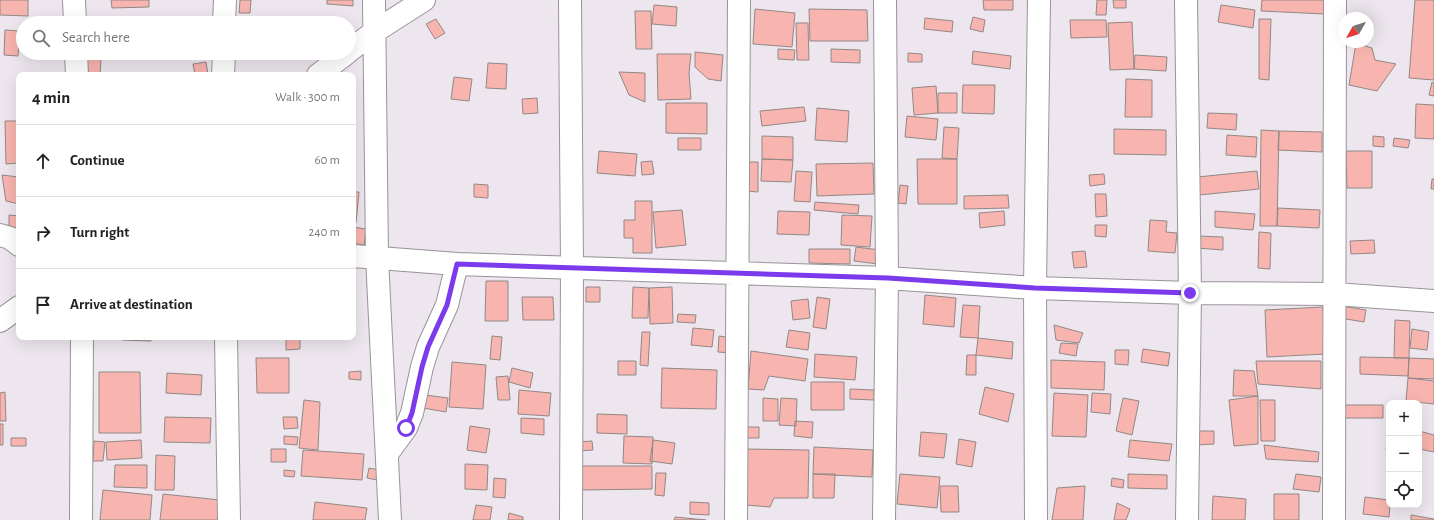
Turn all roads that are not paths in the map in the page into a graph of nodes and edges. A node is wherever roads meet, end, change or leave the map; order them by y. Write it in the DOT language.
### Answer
graph roads {
  1 [pos="74,0"];
  2 [pos="225,0"];
  3 [pos="374,0"];
  4 [pos="424,0"];
  5 [pos="570,0"];
  6 [pos="739,0"];
  7 [pos="885,0"];
  8 [pos="1038,0"];
  9 [pos="1186,0"];
  10 [pos="1335,0"];
  11 [pos="75,16"];
  12 [pos="224,16"];
  13 [pos="374,32"];
  14 [pos="356,46"];
  15 [pos="76,60"];
  16 [pos="224,60"];
  17 [pos="338,60"];
  18 [pos="77,72"];
  19 [pos="223,72"];
  20 [pos="322,72"];
  21 [pos="0,235"];
  22 [pos="16,243"];
  23 [pos="356,256"];
  24 [pos="377,258"];
  25 [pos="457,264"];
  26 [pos="572,267"];
  27 [pos="738,273"];
  28 [pos="888,278"];
  29 [pos="1035,288"];
  30 [pos="1190,293"];
  31 [pos="1335,294"];
  32 [pos="1434,301"];
  33 [pos="16,309"];
  34 [pos="0,321"];
  35 [pos="82,340"];
  36 [pos="226,340"];
  37 [pos="387,454"];
  38 [pos="82,520"];
  39 [pos="229,520"];
  40 [pos="390,520"];
  41 [pos="571,520"];
  42 [pos="736,520"];
  43 [pos="884,520"];
  44 [pos="1036,520"];
  45 [pos="1187,520"];
  46 [pos="1334,520"];
  1 -- 11 [label="street"];
  2 -- 12 [label="street"];
  3 -- 13 [label="street"];
  4 -- 13 [label="street"];
  5 -- 26 [label="street"];
  6 -- 27 [label="street"];
  7 -- 28 [label="street"];
  8 -- 29 [label="street"];
  9 -- 30 [label="street"];
  10 -- 31 [label="street"];
  13 -- 14 [label="street"];
  13 -- 24 [label="street"];
  15 -- 18 [label="street"];
  16 -- 19 [label="street"];
  17 -- 20 [label="street"];
  21 -- 22 [label="street"];
  23 -- 24 [label="street"];
  24 -- 25 [label="street"];
  24 -- 37 [label="street"];
  25 -- 26 [label="street"];
  25 -- 37 [label="street"];
  26 -- 27 [label="street"];
  26 -- 41 [label="street"];
  27 -- 28 [label="street"];
  27 -- 42 [label="street"];
  28 -- 29 [label="street"];
  28 -- 43 [label="street"];
  29 -- 30 [label="street"];
  29 -- 44 [label="street"];
  30 -- 31 [label="street"];
  30 -- 45 [label="street"];
  31 -- 32 [label="street"];
  31 -- 46 [label="street"];
  33 -- 34 [label="street"];
  35 -- 38 [label="street"];
  36 -- 39 [label="street"];
  37 -- 40 [label="street"];
}
